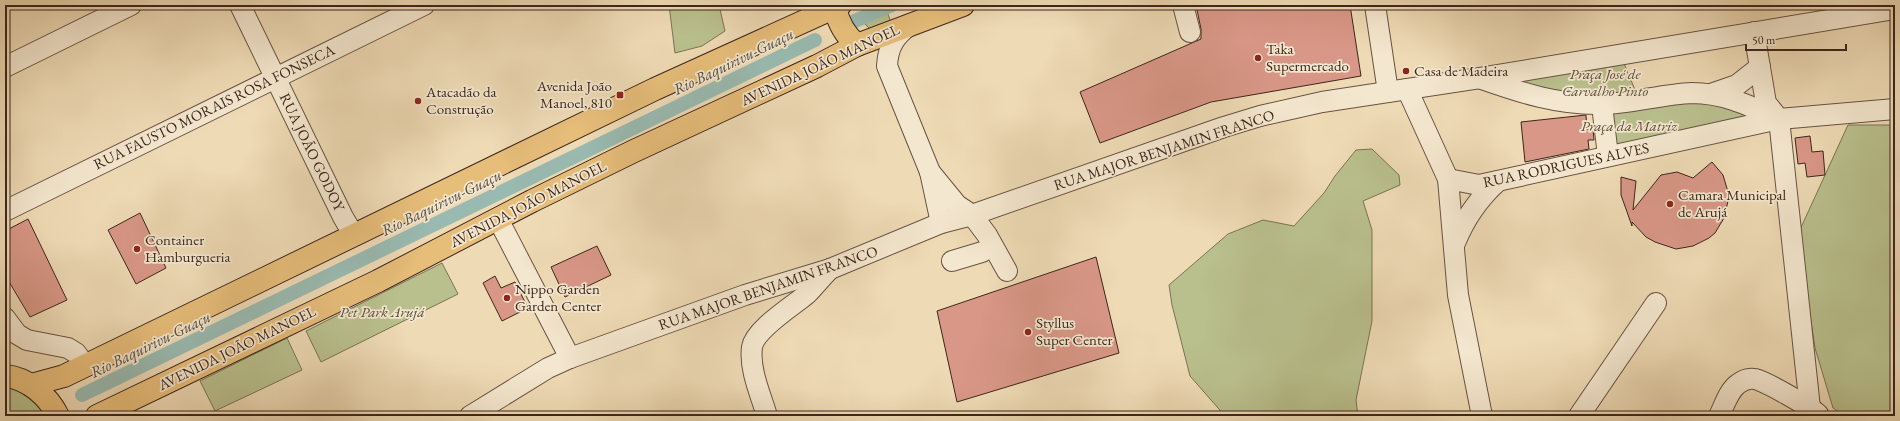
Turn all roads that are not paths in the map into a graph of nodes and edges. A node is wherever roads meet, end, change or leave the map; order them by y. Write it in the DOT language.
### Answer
graph roads {
  1 [pos="131,5"];
  2 [pos="240,5"];
  3 [pos="424,5"];
  4 [pos="963,5"];
  5 [pos="1183,5"];
  6 [pos="1375,5"];
  7 [pos="837,6"];
  8 [pos="1895,9"];
  9 [pos="914,14"];
  10 [pos="1190,32"];
  11 [pos="1754,32"];
  12 [pos="857,45"];
  13 [pos="888,66"];
  14 [pos="5,67"];
  15 [pos="1760,68"];
  16 [pos="276,77"];
  17 [pos="1480,78"];
  18 [pos="1397,91"];
  19 [pos="1707,94"];
  20 [pos="1602,104"];
  21 [pos="1895,109"];
  22 [pos="1779,119"];
  23 [pos="1608,156"];
  24 [pos="930,172"];
  25 [pos="1448,179"];
  26 [pos="1498,181"];
  27 [pos="5,211"];
  28 [pos="972,215"];
  29 [pos="498,219"];
  30 [pos="941,223"];
  31 [pos="354,234"];
  32 [pos="1454,246"];
  33 [pos="982,252"];
  34 [pos="952,261"];
  35 [pos="830,269"];
  36 [pos="1007,271"];
  37 [pos="1656,303"];
  38 [pos="5,318"];
  39 [pos="570,358"];
  40 [pos="86,365"];
  41 [pos="16,377"];
  42 [pos="1816,412"];
  43 [pos="58,416"];
  44 [pos="97,416"];
  45 [pos="470,416"];
  46 [pos="767,416"];
  47 [pos="1482,416"];
  48 [pos="1579,416"];
  49 [pos="1719,416"];
  1 -- 14 [label="street"];
  2 -- 16 [label="street, RUA JOÃO GODOY"];
  3 -- 16 [label="street, RUA FAUSTO MORAIS ROSA FONSECA"];
  4 -- 9 [label="main road, AVENIDA JOÃO MANOEL"];
  5 -- 10 [label="street"];
  6 -- 18 [label="street"];
  7 -- 12 [label="main road"];
  7 -- 31 [label="main road"];
  8 -- 11 [label="street, RUA MAJOR BENJAMIN FRANCO"];
  9 -- 12 [label="main road, AVENIDA JOÃO MANOEL"];
  9 -- 13 [label="street"];
  11 -- 15 [label="street"];
  11 -- 17 [label="street, RUA MAJOR BENJAMIN FRANCO"];
  12 -- 13 [label="street"];
  12 -- 29 [label="main road, AVENIDA JOÃO MANOEL"];
  13 -- 24 [label="street"];
  15 -- 19 [label="street"];
  15 -- 22 [label="street"];
  16 -- 27 [label="street, RUA FAUSTO MORAIS ROSA FONSECA"];
  16 -- 31 [label="street, RUA JOÃO GODOY"];
  17 -- 18 [label="street, RUA MAJOR BENJAMIN FRANCO"];
  17 -- 20 [label="street"];
  18 -- 25 [label="street"];
  18 -- 28 [label="street, RUA MAJOR BENJAMIN FRANCO"];
  19 -- 20 [label="street"];
  19 -- 22 [label="street"];
  20 -- 23 [label="street"];
  21 -- 22 [label="street, RUA RODRIGUES ALVES"];
  22 -- 23 [label="street, RUA RODRIGUES ALVES"];
  22 -- 42 [label="street"];
  23 -- 26 [label="street, RUA RODRIGUES ALVES"];
  24 -- 28 [label="street"];
  24 -- 30 [label="street"];
  25 -- 26 [label="street, RUA RODRIGUES ALVES"];
  25 -- 32 [label="street"];
  26 -- 32 [label="street"];
  28 -- 30 [label="street, RUA MAJOR BENJAMIN FRANCO"];
  28 -- 36 [label="street"];
  29 -- 39 [label="street"];
  29 -- 44 [label="main road, AVENIDA JOÃO MANOEL"];
  30 -- 35 [label="street, RUA MAJOR BENJAMIN FRANCO"];
  31 -- 40 [label="main road"];
  32 -- 47 [label="street"];
  33 -- 34 [label="street"];
  35 -- 39 [label="street, RUA MAJOR BENJAMIN FRANCO"];
  35 -- 46 [label="street"];
  37 -- 48 [label="street"];
  38 -- 40 [label="street"];
  39 -- 45 [label="street, RUA MAJOR BENJAMIN FRANCO"];
  40 -- 41 [label="main road"];
  41 -- 43 [label="main road"];
  42 -- 49 [label="street"];
}
